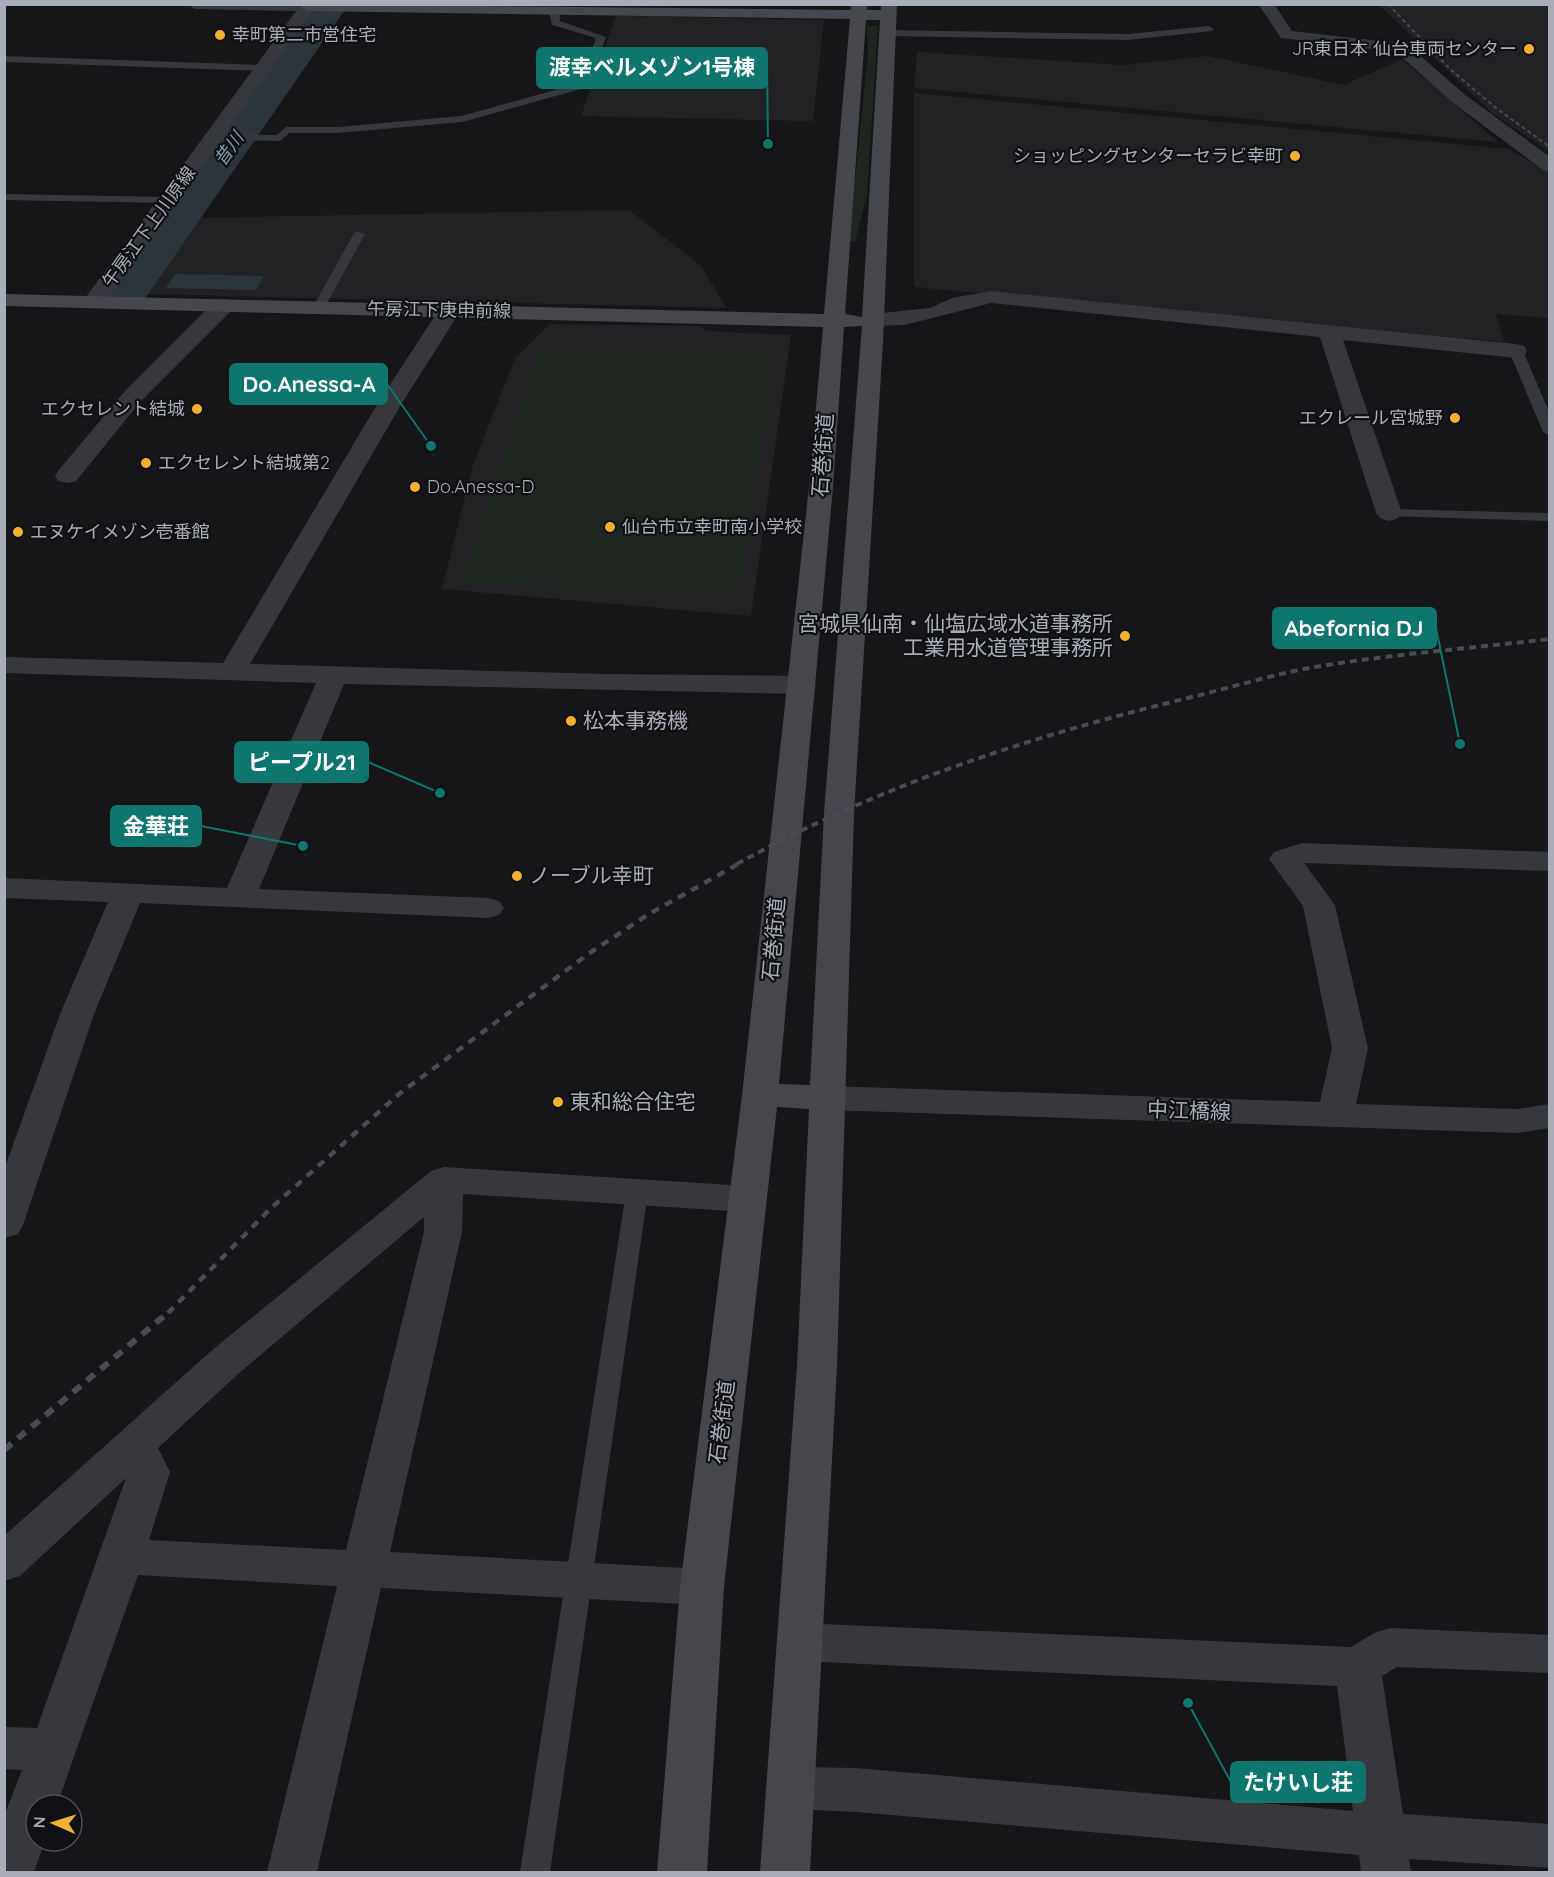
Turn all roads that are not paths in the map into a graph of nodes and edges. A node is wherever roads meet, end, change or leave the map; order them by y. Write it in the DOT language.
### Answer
graph roads {
  1 [pos="195,4"];
  2 [pos="1266,4"];
  3 [pos="320,6"];
  4 [pos="606,7"];
  5 [pos="555,10"];
  6 [pos="859,10"];
  7 [pos="888,18"];
  8 [pos="1209,29"];
  9 [pos="4,59"];
  10 [pos="264,68"];
  11 [pos="221,137"];
  12 [pos="1550,166"];
  13 [pos="4,197"];
  14 [pos="169,200"];
  15 [pos="359,234"];
  16 [pos="4,300"];
  17 [pos="94,302"];
  18 [pos="224,305"];
  19 [pos="319,307"];
  20 [pos="450,310"];
  21 [pos="833,320"];
  22 [pos="873,321"];
  23 [pos="1329,331"];
  24 [pos="1516,351"];
  25 [pos="1550,432"];
  26 [pos="67,476"];
  27 [pos="1389,513"];
  28 [pos="1550,517"];
  29 [pos="4,665"];
  30 [pos="232,671"];
  31 [pos="333,677"];
  32 [pos="802,685"];
  33 [pos="1550,862"];
  34 [pos="4,888"];
  35 [pos="128,894"];
  36 [pos="238,898"];
  37 [pos="488,908"];
  38 [pos="760,1095"];
  39 [pos="828,1098"];
  40 [pos="1335,1116"];
  41 [pos="1550,1116"];
  42 [pos="444,1180"];
  43 [pos="637,1192"];
  44 [pos="747,1199"];
  45 [pos="4,1226"];
  46 [pos="135,1445"];
  47 [pos="123,1556"];
  48 [pos="4,1563"];
  49 [pos="363,1569"];
  50 [pos="578,1580"];
  51 [pos="702,1587"];
  52 [pos="800,1642"];
  53 [pos="1550,1654"];
  54 [pos="1358,1667"];
  55 [pos="4,1748"];
  56 [pos="53,1750"];
  57 [pos="791,1788"];
  58 [pos="1550,1846"];
  59 [pos="1383,1854"];
  60 [pos="9,1872"];
  61 [pos="292,1872"];
  62 [pos="535,1872"];
  63 [pos="682,1872"];
  64 [pos="785,1872"];
  1 -- 3 [label="street"];
  2 -- 12 [label="street"];
  3 -- 5 [label="street"];
  3 -- 10 [label="street, 午房江下上川原線"];
  4 -- 5 [label="street"];
  4 -- 6 [label="street"];
  5 -- 11 [label="lane"];
  6 -- 7 [label="street"];
  6 -- 21 [label="street, 石巻街道"];
  7 -- 8 [label="lane"];
  7 -- 22 [label="street, 石巻街道"];
  9 -- 10 [label="lane"];
  10 -- 11 [label="street, 午房江下上川原線"];
  11 -- 14 [label="street, 午房江下上川原線"];
  13 -- 14 [label="lane"];
  14 -- 17 [label="street, 午房江下上川原線"];
  15 -- 19 [label="lane"];
  16 -- 17 [label="street, 午房江下庚申前線"];
  17 -- 18 [label="street, 午房江下庚申前線"];
  18 -- 19 [label="street, 午房江下庚申前線"];
  18 -- 26 [label="street"];
  19 -- 20 [label="street, 午房江下庚申前線"];
  20 -- 21 [label="street, 午房江下庚申前線"];
  20 -- 30 [label="street"];
  21 -- 22 [label="street, 午房江下庚申前線"];
  21 -- 32 [label="street, 石巻街道"];
  22 -- 23 [label="street"];
  22 -- 39 [label="street, 石巻街道"];
  23 -- 24 [label="street"];
  23 -- 27 [label="street"];
  24 -- 25 [label="lane"];
  27 -- 28 [label="lane"];
  29 -- 30 [label="street"];
  30 -- 31 [label="street"];
  31 -- 32 [label="street"];
  31 -- 36 [label="street"];
  32 -- 38 [label="street, 石巻街道"];
  33 -- 40 [label="street"];
  34 -- 35 [label="street"];
  35 -- 36 [label="street"];
  35 -- 45 [label="street"];
  36 -- 37 [label="street"];
  38 -- 39 [label="street"];
  38 -- 44 [label="street, 石巻街道"];
  39 -- 40 [label="street, 中江橋線"];
  39 -- 52 [label="street, 石巻街道"];
  40 -- 41 [label="street, 中江橋線"];
  42 -- 43 [label="street"];
  42 -- 46 [label="street"];
  42 -- 49 [label="street"];
  43 -- 44 [label="street"];
  43 -- 50 [label="lane"];
  44 -- 51 [label="street, 石巻街道"];
  46 -- 47 [label="street"];
  46 -- 48 [label="street"];
  47 -- 49 [label="street"];
  47 -- 56 [label="street"];
  49 -- 50 [label="street"];
  49 -- 61 [label="street"];
  50 -- 51 [label="street"];
  50 -- 62 [label="lane"];
  51 -- 63 [label="street, 石巻街道"];
  52 -- 54 [label="street"];
  52 -- 57 [label="street, 石巻街道"];
  53 -- 54 [label="street"];
  54 -- 59 [label="street"];
  55 -- 56 [label="street"];
  56 -- 60 [label="street"];
  57 -- 59 [label="street"];
  57 -- 64 [label="street, 石巻街道"];
  58 -- 59 [label="street"];
}
